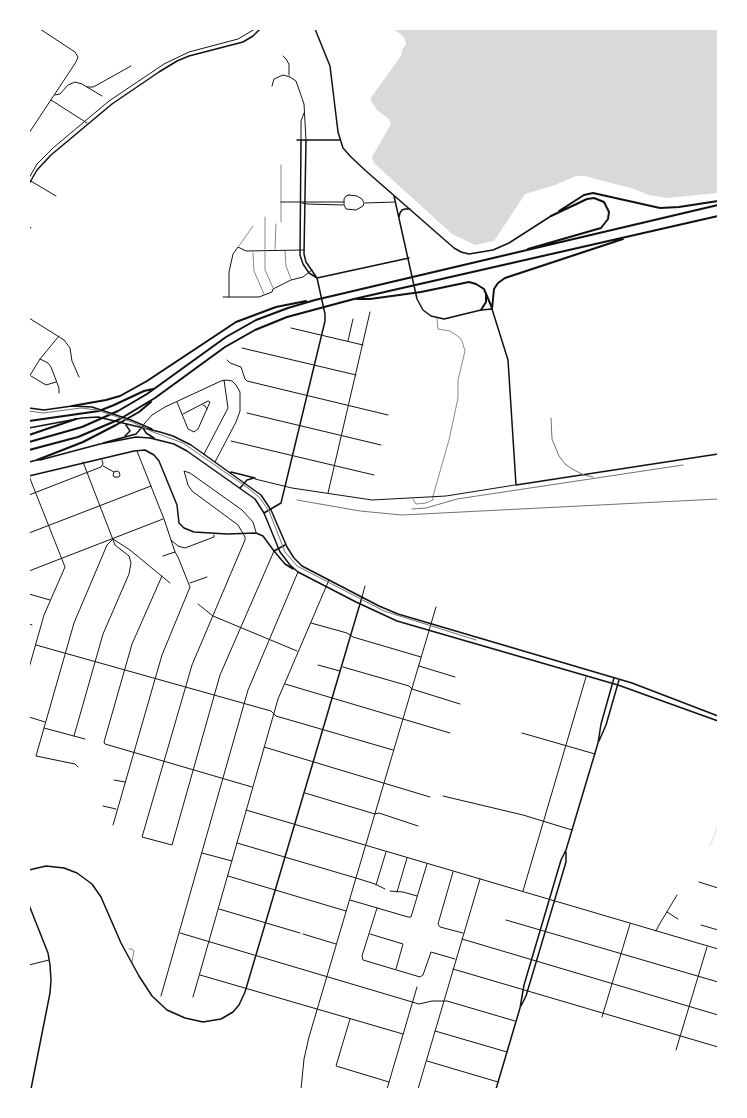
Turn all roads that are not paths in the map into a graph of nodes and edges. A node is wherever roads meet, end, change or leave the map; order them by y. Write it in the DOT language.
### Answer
graph roads {
  1 [pos="40,29"];
  2 [pos="255,29"];
  3 [pos="260,29"];
  4 [pos="315,29"];
  5 [pos="283,56"];
  6 [pos="131,66"];
  7 [pos="148,74"];
  8 [pos="289,76"];
  9 [pos="150,77"];
  10 [pos="85,86"];
  11 [pos="272,86"];
  12 [pos="54,94"];
  13 [pos="102,96"];
  14 [pos="50,100"];
  15 [pos="109,101"];
  16 [pos="111,105"];
  17 [pos="304,113"];
  18 [pos="84,122"];
  19 [pos="88,124"];
  20 [pos="301,126"];
  21 [pos="305,126"];
  22 [pos="29,133"];
  23 [pos="297,140"];
  24 [pos="301,140"];
  25 [pos="306,140"];
  26 [pos="340,140"];
  27 [pos="281,165"];
  28 [pos="30,180"];
  29 [pos="29,184"];
  30 [pos="56,196"];
  31 [pos="394,196"];
  32 [pos="718,201"];
  33 [pos="281,202"];
  34 [pos="301,202"];
  35 [pos="304,202"];
  36 [pos="344,202"];
  37 [pos="395,202"];
  38 [pos="364,203"];
  39 [pos="404,203"];
  40 [pos="344,205"];
  41 [pos="718,206"];
  42 [pos="412,210"];
  43 [pos="551,216"];
  44 [pos="718,216"];
  45 [pos="265,217"];
  46 [pos="399,219"];
  47 [pos="281,222"];
  48 [pos="276,224"];
  49 [pos="29,226"];
  50 [pos="253,226"];
  51 [pos="31,228"];
  52 [pos="635,235"];
  53 [pos="238,247"];
  54 [pos="285,250"];
  55 [pos="300,250"];
  56 [pos="304,250"];
  57 [pos="253,251"];
  58 [pos="265,251"];
  59 [pos="275,251"];
  60 [pos="497,257"];
  61 [pos="409,258"];
  62 [pos="312,270"];
  63 [pos="309,272"];
  64 [pos="317,278"];
  65 [pos="291,280"];
  66 [pos="478,285"];
  67 [pos="273,289"];
  68 [pos="264,295"];
  69 [pos="223,297"];
  70 [pos="229,297"];
  71 [pos="354,299"];
  72 [pos="315,300"];
  73 [pos="492,309"];
  74 [pos="481,310"];
  75 [pos="370,312"];
  76 [pos="29,318"];
  77 [pos="437,318"];
  78 [pos="353,319"];
  79 [pos="291,328"];
  80 [pos="322,335"];
  81 [pos="59,336"];
  82 [pos="348,342"];
  83 [pos="363,345"];
  84 [pos="242,348"];
  85 [pos="40,359"];
  86 [pos="227,360"];
  87 [pos="314,365"];
  88 [pos="29,369"];
  89 [pos="33,372"];
  90 [pos="356,375"];
  91 [pos="30,376"];
  92 [pos="79,377"];
  93 [pos="224,380"];
  94 [pos="56,382"];
  95 [pos="154,389"];
  96 [pos="59,393"];
  97 [pos="160,394"];
  98 [pos="307,395"];
  99 [pos="177,402"];
  100 [pos="200,405"];
  101 [pos="72,406"];
  102 [pos="349,406"];
  103 [pos="29,408"];
  104 [pos="207,409"];
  105 [pos="247,413"];
  106 [pos="183,414"];
  107 [pos="388,415"];
  108 [pos="76,418"];
  109 [pos="29,421"];
  110 [pos="125,424"];
  111 [pos="144,425"];
  112 [pos="300,426"];
  113 [pos="29,428"];
  114 [pos="142,428"];
  115 [pos="153,430"];
  116 [pos="29,435"];
  117 [pos="341,436"];
  118 [pos="124,437"];
  119 [pos="158,440"];
  120 [pos="231,441"];
  121 [pos="29,442"];
  122 [pos="100,444"];
  123 [pos="381,445"];
  124 [pos="29,450"];
  125 [pos="137,450"];
  126 [pos="204,454"];
  127 [pos="718,454"];
  128 [pos="292,456"];
  129 [pos="102,458"];
  130 [pos="37,460"];
  131 [pos="29,462"];
  132 [pos="83,462"];
  133 [pos="215,462"];
  134 [pos="103,465"];
  135 [pos="334,466"];
  136 [pos="87,472"];
  137 [pos="114,472"];
  138 [pos="229,472"];
  139 [pos="374,475"];
  140 [pos="29,476"];
  141 [pos="255,478"];
  142 [pos="244,482"];
  143 [pos="516,485"];
  144 [pos="151,486"];
  145 [pos="285,486"];
  146 [pos="240,488"];
  147 [pos="36,493"];
  148 [pos="328,493"];
  149 [pos="29,495"];
  150 [pos="433,496"];
  151 [pos="413,497"];
  152 [pos="100,505"];
  153 [pos="271,510"];
  154 [pos="264,513"];
  155 [pos="164,519"];
  156 [pos="49,525"];
  157 [pos="29,533"];
  158 [pos="215,533"];
  159 [pos="243,533"];
  160 [pos="256,533"];
  161 [pos="113,539"];
  162 [pos="170,539"];
  163 [pos="285,545"];
  164 [pos="278,548"];
  165 [pos="274,551"];
  166 [pos="174,552"];
  167 [pos="163,556"];
  168 [pos="62,558"];
  169 [pos="29,571"];
  170 [pos="298,572"];
  171 [pos="162,576"];
  172 [pos="206,577"];
  173 [pos="329,580"];
  174 [pos="170,583"];
  175 [pos="189,584"];
  176 [pos="326,586"];
  177 [pos="365,586"];
  178 [pos="29,594"];
  179 [pos="362,597"];
  180 [pos="50,600"];
  181 [pos="198,604"];
  182 [pos="360,604"];
  183 [pos="436,607"];
  184 [pos="213,616"];
  185 [pos="311,623"];
  186 [pos="431,623"];
  187 [pos="29,624"];
  188 [pos="32,625"];
  189 [pos="240,628"];
  190 [pos="428,631"];
  191 [pos="350,635"];
  192 [pos="269,640"];
  193 [pos="36,645"];
  194 [pos="298,652"];
  195 [pos="65,653"];
  196 [pos="29,656"];
  197 [pos="32,656"];
  198 [pos="421,657"];
  199 [pos="95,662"];
  200 [pos="318,665"];
  201 [pos="418,666"];
  202 [pos="341,667"];
  203 [pos="29,668"];
  204 [pos="125,670"];
  205 [pos="340,671"];
  206 [pos="586,676"];
  207 [pos="454,677"];
  208 [pos="614,678"];
  209 [pos="155,679"];
  210 [pos="619,680"];
  211 [pos="284,684"];
  212 [pos="613,684"];
  213 [pos="618,685"];
  214 [pos="184,687"];
  215 [pos="412,689"];
  216 [pos="214,696"];
  217 [pos="332,698"];
  218 [pos="244,704"];
  219 [pos="460,704"];
  220 [pos="274,714"];
  221 [pos="718,716"];
  222 [pos="29,717"];
  223 [pos="403,719"];
  224 [pos="718,721"];
  225 [pos="45,722"];
  226 [pos="44,728"];
  227 [pos="323,730"];
  228 [pos="450,733"];
  229 [pos="522,733"];
  230 [pos="74,736"];
  231 [pos="85,739"];
  232 [pos="598,743"];
  233 [pos="566,746"];
  234 [pos="264,747"];
  235 [pos="394,750"];
  236 [pos="133,753"];
  237 [pos="595,754"];
  238 [pos="314,761"];
  239 [pos="163,762"];
  240 [pos="78,767"];
  241 [pos="193,770"];
  242 [pos="223,778"];
  243 [pos="114,780"];
  244 [pos="125,782"];
  245 [pos="384,784"];
  246 [pos="253,787"];
  247 [pos="304,793"];
  248 [pos="443,796"];
  249 [pos="430,797"];
  250 [pos="103,806"];
  251 [pos="117,810"];
  252 [pos="246,810"];
  253 [pos="375,814"];
  254 [pos="543,821"];
  255 [pos="113,824"];
  256 [pos="295,825"];
  257 [pos="418,826"];
  258 [pos="572,830"];
  259 [pos="237,843"];
  260 [pos="366,846"];
  261 [pos="566,850"];
  262 [pos="386,852"];
  263 [pos="202,853"];
  264 [pos="285,857"];
  265 [pos="407,858"];
  266 [pos="232,861"];
  267 [pos="427,864"];
  268 [pos="29,870"];
  269 [pos="453,872"];
  270 [pos="228,876"];
  271 [pos="356,878"];
  272 [pos="480,879"];
  273 [pos="700,882"];
  274 [pos="376,886"];
  275 [pos="718,888"];
  276 [pos="385,889"];
  277 [pos="276,890"];
  278 [pos="390,891"];
  279 [pos="397,892"];
  280 [pos="523,892"];
  281 [pos="677,895"];
  282 [pos="418,897"];
  283 [pos="350,900"];
  284 [pos="549,900"];
  285 [pos="554,901"];
  286 [pos="29,905"];
  287 [pos="377,908"];
  288 [pos="218,909"];
  289 [pos="346,911"];
  290 [pos="666,912"];
  291 [pos="678,919"];
  292 [pos="506,920"];
  293 [pos="266,923"];
  294 [pos="630,924"];
  295 [pos="701,925"];
  296 [pos="540,930"];
  297 [pos="718,930"];
  298 [pos="545,931"];
  299 [pos="656,931"];
  300 [pos="179,933"];
  301 [pos="300,933"];
  302 [pos="303,934"];
  303 [pos="369,934"];
  304 [pos="464,934"];
  305 [pos="462,939"];
  306 [pos="209,942"];
  307 [pos="336,944"];
  308 [pos="707,946"];
  309 [pos="129,949"];
  310 [pos="718,950"];
  311 [pos="621,954"];
  312 [pos="256,956"];
  313 [pos="456,959"];
  314 [pos="49,960"];
  315 [pos="532,960"];
  316 [pos="536,961"];
  317 [pos="131,963"];
  318 [pos="29,965"];
  319 [pos="453,969"];
  320 [pos="396,970"];
  321 [pos="200,975"];
  322 [pos="327,976"];
  323 [pos="698,976"];
  324 [pos="718,982"];
  325 [pos="612,983"];
  326 [pos="417,987"];
  327 [pos="246,988"];
  328 [pos="523,989"];
  329 [pos="528,991"];
  330 [pos="161,996"];
  331 [pos="193,997"];
  332 [pos="444,1000"];
  333 [pos="413,1002"];
  334 [pos="689,1006"];
  335 [pos="520,1008"];
  336 [pos="317,1009"];
  337 [pos="603,1013"];
  338 [pos="718,1015"];
  339 [pos="602,1017"];
  340 [pos="350,1019"];
  341 [pos="516,1021"];
  342 [pos="435,1031"];
  343 [pos="403,1034"];
  344 [pos="680,1036"];
  345 [pos="718,1047"];
  346 [pos="676,1050"];
  347 [pos="507,1052"];
  348 [pos="426,1060"];
  349 [pos="390,1082"];
  350 [pos="498,1082"];
  351 [pos="31,1089"];
  352 [pos="302,1089"];
  353 [pos="387,1089"];
  354 [pos="418,1089"];
  355 [pos="496,1089"];
  1 -- 12 [label="street"];
  2 -- 7 [label="street"];
  3 -- 9 [label="street"];
  4 -- 26 [label="street"];
  5 -- 8 [label="street"];
  6 -- 10 [label="street"];
  7 -- 9 [label="street"];
  7 -- 15 [label="street"];
  8 -- 11 [label="street"];
  8 -- 17 [label="street"];
  9 -- 16 [label="street"];
  10 -- 12 [label="street"];
  10 -- 13 [label="street"];
  12 -- 14 [label="street"];
  14 -- 18 [label="street"];
  14 -- 22 [label="street"];
  15 -- 16 [label="street"];
  15 -- 18 [label="street"];
  16 -- 19 [label="street"];
  17 -- 20 [label="street"];
  17 -- 21 [label="street"];
  18 -- 19 [label="street"];
  18 -- 28 [label="street"];
  19 -- 28 [label="street"];
  20 -- 21 [label="street"];
  20 -- 24 [label="street"];
  21 -- 25 [label="street"];
  23 -- 24 [label="street"];
  24 -- 25 [label="street"];
  24 -- 34 [label="street"];
  25 -- 26 [label="street"];
  25 -- 35 [label="street"];
  26 -- 31 [label="street"];
  27 -- 33 [label="lane"];
  28 -- 29 [label="street"];
  28 -- 30 [label="street"];
  31 -- 37 [label="street"];
  31 -- 39 [label="street"];
  32 -- 43 [label="highway"];
  33 -- 34 [label="street"];
  33 -- 47 [label="lane"];
  34 -- 35 [label="street"];
  34 -- 55 [label="street"];
  35 -- 36 [label="street"];
  35 -- 40 [label="street"];
  35 -- 56 [label="street"];
  36 -- 38 [label="street"];
  36 -- 40 [label="street"];
  37 -- 38 [label="street"];
  37 -- 39 [label="street"];
  37 -- 46 [label="street"];
  38 -- 40 [label="street"];
  39 -- 42 [label="street"];
  41 -- 60 [label="highway"];
  42 -- 43 [label="street"];
  42 -- 46 [label="street"];
  43 -- 60 [label="highway"];
  44 -- 52 [label="highway"];
  45 -- 58 [label="lane"];
  46 -- 61 [label="street"];
  48 -- 59 [label="lane"];
  49 -- 51 [label="street"];
  50 -- 53 [label="lane"];
  52 -- 71 [label="highway"];
  52 -- 73 [label="highway"];
  53 -- 57 [label="street"];
  53 -- 70 [label="street"];
  54 -- 55 [label="street"];
  54 -- 59 [label="street"];
  54 -- 65 [label="lane"];
  55 -- 56 [label="street"];
  55 -- 63 [label="street"];
  56 -- 62 [label="street"];
  57 -- 58 [label="street"];
  57 -- 68 [label="lane"];
  58 -- 59 [label="street"];
  58 -- 67 [label="lane"];
  60 -- 72 [label="highway"];
  61 -- 64 [label="street"];
  61 -- 77 [label="street"];
  62 -- 63 [label="street"];
  62 -- 64 [label="street"];
  63 -- 64 [label="street"];
  63 -- 65 [label="street"];
  64 -- 80 [label="street"];
  65 -- 67 [label="street"];
  66 -- 71 [label="highway"];
  66 -- 73 [label="highway"];
  66 -- 74 [label="highway"];
  67 -- 68 [label="street"];
  68 -- 70 [label="street"];
  69 -- 70 [label="street"];
  71 -- 97 [label="highway"];
  72 -- 95 [label="highway"];
  72 -- 101 [label="highway"];
  73 -- 74 [label="street"];
  73 -- 143 [label="street"];
  74 -- 77 [label="street"];
  75 -- 83 [label="street"];
  76 -- 81 [label="street"];
  77 -- 150 [label="lane"];
  78 -- 82 [label="street"];
  79 -- 80 [label="street"];
  80 -- 82 [label="street"];
  80 -- 87 [label="street"];
  81 -- 85 [label="street"];
  81 -- 92 [label="street"];
  82 -- 83 [label="street"];
  83 -- 90 [label="street"];
  84 -- 87 [label="street"];
  85 -- 89 [label="street"];
  85 -- 94 [label="street"];
  86 -- 98 [label="street"];
  87 -- 90 [label="street"];
  87 -- 98 [label="street"];
  88 -- 89 [label="street"];
  89 -- 91 [label="street"];
  90 -- 102 [label="street"];
  91 -- 94 [label="street"];
  93 -- 99 [label="street"];
  93 -- 126 [label="street"];
  93 -- 133 [label="street"];
  94 -- 96 [label="street"];
  95 -- 109 [label="highway"];
  95 -- 121 [label="highway"];
  97 -- 124 [label="highway"];
  97 -- 130 [label="highway"];
  98 -- 102 [label="street"];
  98 -- 112 [label="street"];
  99 -- 106 [label="street"];
  99 -- 111 [label="street"];
  100 -- 104 [label="street"];
  100 -- 104 [label="street"];
  100 -- 106 [label="street"];
  101 -- 103 [label="street"];
  101 -- 111 [label="street"];
  102 -- 107 [label="street"];
  102 -- 117 [label="street"];
  104 -- 106 [label="street"];
  105 -- 112 [label="street"];
  108 -- 110 [label="street"];
  108 -- 113 [label="street"];
  108 -- 116 [label="highway"];
  110 -- 114 [label="street"];
  110 -- 118 [label="street"];
  111 -- 114 [label="street"];
  111 -- 115 [label="street"];
  112 -- 117 [label="street"];
  112 -- 128 [label="street"];
  114 -- 115 [label="street"];
  114 -- 118 [label="street"];
  114 -- 119 [label="street"];
  115 -- 126 [label="street"];
  117 -- 123 [label="street"];
  117 -- 135 [label="street"];
  118 -- 122 [label="street"];
  119 -- 122 [label="street"];
  119 -- 146 [label="street"];
  120 -- 128 [label="street"];
  122 -- 130 [label="street"];
  125 -- 129 [label="street"];
  125 -- 144 [label="street"];
  125 -- 158 [label="street"];
  126 -- 133 [label="street"];
  127 -- 143 [label="street"];
  128 -- 135 [label="street"];
  128 -- 145 [label="street"];
  129 -- 132 [label="street"];
  129 -- 134 [label="street"];
  130 -- 131 [label="street"];
  132 -- 136 [label="street"];
  132 -- 140 [label="street"];
  133 -- 138 [label="street"];
  134 -- 136 [label="street"];
  134 -- 137 [label="street"];
  135 -- 139 [label="street"];
  135 -- 148 [label="street"];
  136 -- 147 [label="street"];
  136 -- 152 [label="street"];
  138 -- 141 [label="street"];
  138 -- 142 [label="street"];
  140 -- 147 [label="street"];
  141 -- 142 [label="street"];
  141 -- 145 [label="street"];
  142 -- 146 [label="street"];
  142 -- 153 [label="street"];
  143 -- 150 [label="street"];
  144 -- 152 [label="street"];
  144 -- 155 [label="street"];
  145 -- 148 [label="street"];
  145 -- 153 [label="street"];
  146 -- 154 [label="street"];
  147 -- 149 [label="street"];
  147 -- 156 [label="street"];
  148 -- 151 [label="street"];
  150 -- 151 [label="street"];
  150 -- 151 [label="lane"];
  152 -- 156 [label="street"];
  152 -- 161 [label="street"];
  153 -- 154 [label="street"];
  153 -- 163 [label="street"];
  154 -- 164 [label="street"];
  155 -- 161 [label="street"];
  155 -- 162 [label="street"];
  156 -- 157 [label="street"];
  156 -- 168 [label="street"];
  158 -- 159 [label="street"];
  158 -- 162 [label="street"];
  159 -- 160 [label="street"];
  159 -- 160 [label="street"];
  159 -- 184 [label="street"];
  160 -- 165 [label="street"];
  161 -- 168 [label="street"];
  161 -- 171 [label="street"];
  161 -- 195 [label="street"];
  161 -- 199 [label="street"];
  162 -- 166 [label="street"];
  163 -- 164 [label="street"];
  163 -- 173 [label="street"];
  164 -- 165 [label="street"];
  164 -- 170 [label="street"];
  165 -- 170 [label="street"];
  165 -- 189 [label="street"];
  166 -- 167 [label="street"];
  166 -- 175 [label="street"];
  168 -- 169 [label="street"];
  168 -- 180 [label="street"];
  170 -- 176 [label="street"];
  170 -- 192 [label="street"];
  171 -- 174 [label="street"];
  171 -- 204 [label="street"];
  172 -- 175 [label="street"];
  173 -- 176 [label="street"];
  173 -- 179 [label="street"];
  175 -- 209 [label="street"];
  176 -- 182 [label="street"];
  176 -- 185 [label="street"];
  177 -- 179 [label="street"];
  178 -- 180 [label="street"];
  179 -- 182 [label="street"];
  179 -- 186 [label="street"];
  180 -- 193 [label="street"];
  181 -- 184 [label="street"];
  182 -- 190 [label="street"];
  182 -- 191 [label="street"];
  183 -- 186 [label="street"];
  184 -- 189 [label="street"];
  184 -- 214 [label="street"];
  185 -- 191 [label="street"];
  185 -- 194 [label="street"];
  186 -- 190 [label="street"];
  186 -- 208 [label="street"];
  187 -- 188 [label="street"];
  189 -- 192 [label="street"];
  189 -- 216 [label="street"];
  190 -- 198 [label="street"];
  190 -- 206 [label="street"];
  191 -- 198 [label="street"];
  191 -- 202 [label="street"];
  192 -- 194 [label="street"];
  192 -- 218 [label="street"];
  193 -- 195 [label="street"];
  193 -- 197 [label="street"];
  194 -- 211 [label="street"];
  195 -- 199 [label="street"];
  195 -- 225 [label="street"];
  196 -- 197 [label="street"];
  197 -- 203 [label="street"];
  198 -- 201 [label="street"];
  199 -- 204 [label="street"];
  199 -- 230 [label="street"];
  200 -- 205 [label="street"];
  201 -- 207 [label="street"];
  201 -- 215 [label="street"];
  202 -- 205 [label="street"];
  202 -- 215 [label="street"];
  204 -- 209 [label="street"];
  204 -- 236 [label="street"];
  205 -- 217 [label="street"];
  206 -- 212 [label="street"];
  206 -- 233 [label="street"];
  208 -- 210 [label="street"];
  208 -- 212 [label="street"];
  209 -- 214 [label="street"];
  209 -- 236 [label="street"];
  210 -- 213 [label="street"];
  210 -- 221 [label="street"];
  211 -- 217 [label="street"];
  211 -- 220 [label="street"];
  212 -- 213 [label="street"];
  212 -- 232 [label="street"];
  213 -- 224 [label="street"];
  213 -- 232 [label="street"];
  214 -- 216 [label="street"];
  214 -- 239 [label="street"];
  215 -- 219 [label="street"];
  215 -- 223 [label="street"];
  216 -- 218 [label="street"];
  216 -- 241 [label="street"];
  217 -- 223 [label="street"];
  217 -- 227 [label="street"];
  218 -- 220 [label="street"];
  218 -- 242 [label="street"];
  220 -- 227 [label="street"];
  220 -- 234 [label="street"];
  222 -- 225 [label="street"];
  223 -- 228 [label="street"];
  223 -- 235 [label="street"];
  225 -- 226 [label="street"];
  226 -- 230 [label="street"];
  226 -- 240 [label="street"];
  227 -- 235 [label="street"];
  227 -- 238 [label="street"];
  229 -- 233 [label="street"];
  230 -- 231 [label="street"];
  232 -- 237 [label="street"];
  233 -- 237 [label="street"];
  233 -- 254 [label="street"];
  234 -- 238 [label="street"];
  234 -- 246 [label="street"];
  235 -- 245 [label="street"];
  236 -- 239 [label="street"];
  236 -- 244 [label="street"];
  237 -- 258 [label="street"];
  238 -- 245 [label="street"];
  238 -- 247 [label="street"];
  239 -- 241 [label="street"];
  239 -- 241 [label="street"];
  241 -- 242 [label="street"];
  242 -- 246 [label="street"];
  242 -- 263 [label="street"];
  243 -- 244 [label="street"];
  244 -- 251 [label="street"];
  245 -- 249 [label="street"];
  245 -- 253 [label="street"];
  246 -- 252 [label="street"];
  247 -- 253 [label="street"];
  247 -- 256 [label="street"];
  248 -- 254 [label="street"];
  250 -- 251 [label="street"];
  251 -- 255 [label="street"];
  252 -- 256 [label="street"];
  252 -- 259 [label="street"];
  253 -- 257 [label="street"];
  253 -- 260 [label="street"];
  254 -- 258 [label="street"];
  254 -- 280 [label="street"];
  256 -- 260 [label="street"];
  256 -- 264 [label="street"];
  258 -- 261 [label="street"];
  259 -- 264 [label="street"];
  259 -- 266 [label="street"];
  260 -- 262 [label="street"];
  260 -- 271 [label="street"];
  261 -- 284 [label="street"];
  261 -- 285 [label="street"];
  262 -- 265 [label="street"];
  262 -- 274 [label="street"];
  263 -- 266 [label="street"];
  263 -- 300 [label="street"];
  264 -- 271 [label="street"];
  264 -- 277 [label="street"];
  265 -- 267 [label="street"];
  265 -- 279 [label="street"];
  266 -- 270 [label="street"];
  267 -- 269 [label="street"];
  267 -- 282 [label="street"];
  268 -- 317 [label="street"];
  269 -- 272 [label="street"];
  269 -- 304 [label="street"];
  270 -- 277 [label="street"];
  270 -- 288 [label="street"];
  271 -- 274 [label="street"];
  271 -- 283 [label="street"];
  272 -- 280 [label="street"];
  272 -- 304 [label="street"];
  273 -- 275 [label="street"];
  274 -- 276 [label="street"];
  277 -- 289 [label="street"];
  277 -- 293 [label="street"];
  278 -- 279 [label="street"];
  279 -- 282 [label="street"];
  280 -- 284 [label="street"];
  281 -- 290 [label="street"];
  282 -- 287 [label="street"];
  283 -- 287 [label="street"];
  283 -- 289 [label="street"];
  284 -- 285 [label="street"];
  284 -- 296 [label="street"];
  285 -- 294 [label="street"];
  285 -- 298 [label="street"];
  286 -- 314 [label="street"];
  287 -- 303 [label="street"];
  288 -- 293 [label="street"];
  288 -- 306 [label="street"];
  289 -- 307 [label="street"];
  290 -- 291 [label="street"];
  290 -- 299 [label="street"];
  292 -- 296 [label="street"];
  293 -- 301 [label="street"];
  293 -- 312 [label="street"];
  294 -- 299 [label="street"];
  294 -- 311 [label="street"];
  295 -- 297 [label="street"];
  296 -- 298 [label="street"];
  296 -- 315 [label="street"];
  298 -- 311 [label="street"];
  298 -- 316 [label="street"];
  299 -- 308 [label="street"];
  300 -- 306 [label="street"];
  300 -- 330 [label="street"];
  302 -- 307 [label="street"];
  303 -- 320 [label="street"];
  303 -- 320 [label="street"];
  304 -- 305 [label="street"];
  305 -- 313 [label="street"];
  305 -- 315 [label="street"];
  306 -- 312 [label="street"];
  306 -- 321 [label="street"];
  307 -- 322 [label="street"];
  308 -- 310 [label="street"];
  308 -- 323 [label="street"];
  309 -- 317 [label="lane"];
  311 -- 323 [label="street"];
  311 -- 325 [label="street"];
  312 -- 322 [label="street"];
  312 -- 327 [label="street"];
  313 -- 319 [label="street"];
  313 -- 320 [label="street"];
  314 -- 318 [label="street"];
  314 -- 351 [label="street"];
  315 -- 316 [label="street"];
  315 -- 328 [label="street"];
  316 -- 325 [label="street"];
  316 -- 329 [label="street"];
  317 -- 327 [label="street"];
  319 -- 328 [label="street"];
  319 -- 332 [label="street"];
  321 -- 327 [label="street"];
  321 -- 331 [label="street"];
  322 -- 333 [label="street"];
  322 -- 336 [label="street"];
  323 -- 324 [label="street"];
  323 -- 334 [label="street"];
  325 -- 334 [label="street"];
  325 -- 337 [label="street"];
  326 -- 333 [label="street"];
  327 -- 336 [label="street"];
  328 -- 329 [label="street"];
  328 -- 335 [label="street"];
  329 -- 335 [label="street"];
  329 -- 337 [label="street"];
  332 -- 333 [label="street"];
  332 -- 341 [label="street"];
  332 -- 342 [label="street"];
  333 -- 343 [label="street"];
  334 -- 338 [label="street"];
  334 -- 344 [label="street"];
  335 -- 341 [label="street"];
  336 -- 340 [label="street"];
  336 -- 352 [label="street"];
  337 -- 339 [label="street"];
  337 -- 344 [label="street"];
  340 -- 343 [label="street"];
  340 -- 349 [label="street"];
  341 -- 347 [label="street"];
  342 -- 347 [label="street"];
  342 -- 348 [label="street"];
  343 -- 349 [label="street"];
  344 -- 345 [label="street"];
  344 -- 346 [label="street"];
  347 -- 350 [label="street"];
  348 -- 350 [label="street"];
  348 -- 354 [label="street"];
  349 -- 353 [label="street"];
  350 -- 355 [label="street"];
}
